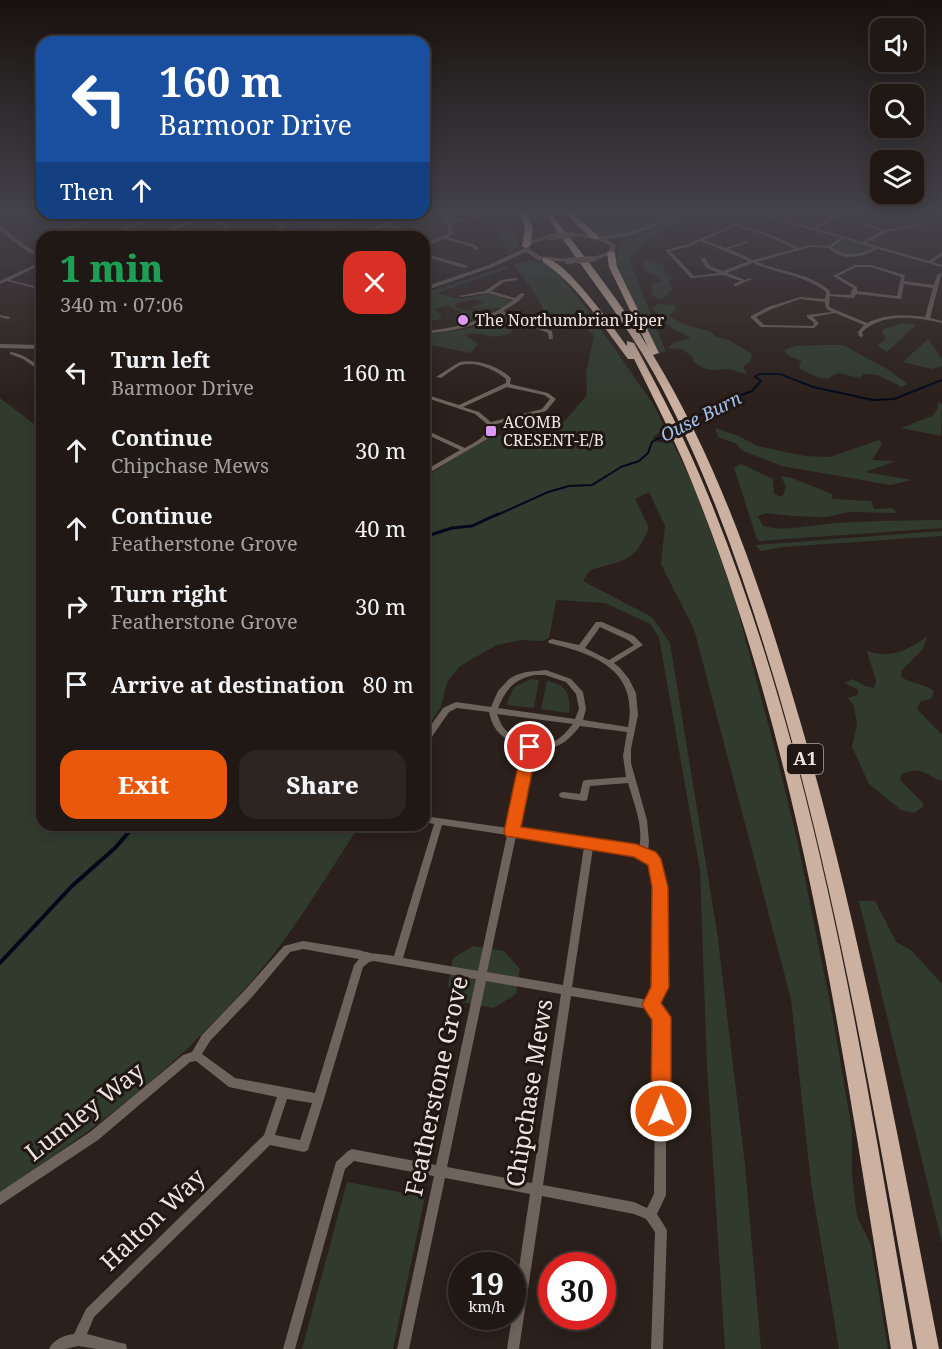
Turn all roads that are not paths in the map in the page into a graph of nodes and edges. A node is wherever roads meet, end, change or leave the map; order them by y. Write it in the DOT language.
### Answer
graph roads {
  1 [pos="16,275"];
  2 [pos="465,275"];
  3 [pos="563,275"];
  4 [pos="585,275"];
  5 [pos="595,275"];
  6 [pos="617,275"];
  7 [pos="691,275"];
  8 [pos="708,275"];
  9 [pos="728,275"];
  10 [pos="792,275"];
  11 [pos="837,275"];
  12 [pos="900,275"];
  13 [pos="939,275"];
  14 [pos="515,279"];
  15 [pos="750,279"];
  16 [pos="6,280"];
  17 [pos="744,282"];
  18 [pos="902,282"];
  19 [pos="0,283"];
  20 [pos="736,285"];
  21 [pos="430,287"];
  22 [pos="936,287"];
  23 [pos="36,288"];
  24 [pos="488,291"];
  25 [pos="854,292"];
  26 [pos="464,294"];
  27 [pos="523,294"];
  28 [pos="828,298"];
  29 [pos="517,300"];
  30 [pos="501,312"];
  31 [pos="833,313"];
  32 [pos="0,316"];
  33 [pos="8,318"];
  34 [pos="927,319"];
  35 [pos="942,322"];
  36 [pos="867,325"];
  37 [pos="430,332"];
  38 [pos="861,336"];
  39 [pos="551,338"];
  40 [pos="0,346"];
  41 [pos="36,347"];
  42 [pos="12,353"];
  43 [pos="36,365"];
  44 [pos="445,373"];
  45 [pos="453,375"];
  46 [pos="439,377"];
  47 [pos="506,385"];
  48 [pos="654,386"];
  49 [pos="666,387"];
  50 [pos="430,397"];
  51 [pos="459,407"];
  52 [pos="490,424"];
  53 [pos="681,428"];
  54 [pos="430,433"];
  55 [pos="465,450"];
  56 [pos="430,470"];
  57 [pos="552,641"];
  58 [pos="581,648"];
  59 [pos="609,663"];
  60 [pos="493,711"];
  61 [pos="580,723"];
  62 [pos="631,730"];
  63 [pos="430,734"];
  64 [pos="530,747"];
  65 [pos="632,780"];
  66 [pos="563,795"];
  67 [pos="430,820"];
  68 [pos="439,821"];
  69 [pos="512,832"];
  70 [pos="589,843"];
  71 [pos="643,852"];
  72 [pos="366,958"];
  73 [pos="397,961"];
  74 [pos="482,975"];
  75 [pos="567,989"];
  76 [pos="651,1005"];
  77 [pos="195,1056"];
  78 [pos="284,1093"];
  79 [pos="319,1099"];
  80 [pos="268,1139"];
  81 [pos="440,1171"];
  82 [pos="537,1190"];
  83 [pos="0,1199"];
  84 [pos="650,1215"];
  85 [pos="78,1339"];
  86 [pos="55,1349"];
  87 [pos="121,1349"];
  88 [pos="289,1349"];
  89 [pos="403,1349"];
  90 [pos="513,1349"];
  91 [pos="657,1349"];
  92 [pos="902,1349"];
  93 [pos="928,1349"];
  1 -- 16 [label="street"];
  2 -- 21 [label="street"];
  3 -- 48 [label="highway, A1"];
  4 -- 48 [label="highway, A1"];
  5 -- 49 [label="highway, A1"];
  6 -- 49 [label="highway, A1"];
  7 -- 8 [label="street"];
  9 -- 17 [label="street"];
  10 -- 28 [label="street"];
  11 -- 25 [label="street"];
  12 -- 18 [label="street"];
  13 -- 22 [label="street"];
  14 -- 24 [label="street"];
  15 -- 17 [label="street"];
  16 -- 19 [label="street"];
  16 -- 23 [label="street"];
  17 -- 20 [label="street"];
  18 -- 22 [label="street"];
  18 -- 25 [label="street"];
  22 -- 34 [label="street"];
  24 -- 26 [label="street"];
  24 -- 29 [label="street"];
  25 -- 28 [label="street"];
  27 -- 29 [label="street"];
  28 -- 31 [label="street"];
  28 -- 31 [label="street"];
  29 -- 30 [label="street"];
  30 -- 37 [label="street"];
  30 -- 39 [label="street"];
  31 -- 36 [label="street"];
  32 -- 33 [label="street"];
  34 -- 35 [label="street"];
  34 -- 36 [label="street"];
  36 -- 38 [label="street"];
  40 -- 41 [label="street"];
  42 -- 43 [label="street"];
  44 -- 45 [label="street"];
  44 -- 46 [label="street"];
  44 -- 47 [label="street"];
  47 -- 51 [label="street"];
  47 -- 52 [label="street"];
  48 -- 53 [label="highway, A1"];
  49 -- 53 [label="highway, A1"];
  50 -- 51 [label="street"];
  51 -- 52 [label="street"];
  52 -- 55 [label="street"];
  53 -- 92 [label="highway, A1"];
  53 -- 93 [label="highway, A1"];
  54 -- 55 [label="street"];
  55 -- 56 [label="street"];
  57 -- 58 [label="street"];
  58 -- 59 [label="street"];
  58 -- 59 [label="street"];
  59 -- 62 [label="street"];
  60 -- 61 [label="street"];
  60 -- 61 [label="street"];
  60 -- 63 [label="street"];
  60 -- 64 [label="street"];
  61 -- 62 [label="street"];
  61 -- 64 [label="street"];
  62 -- 65 [label="street"];
  64 -- 69 [label="street, Featherstone Grove"];
  65 -- 66 [label="street"];
  65 -- 71 [label="street"];
  67 -- 68 [label="street"];
  68 -- 69 [label="street"];
  68 -- 73 [label="street"];
  69 -- 70 [label="street"];
  69 -- 74 [label="street, Featherstone Grove"];
  70 -- 71 [label="street"];
  70 -- 75 [label="street, Chipchase Mews"];
  71 -- 76 [label="street"];
  72 -- 73 [label="street"];
  72 -- 77 [label="street, Lumley Way"];
  72 -- 79 [label="street"];
  73 -- 74 [label="street"];
  74 -- 75 [label="street"];
  74 -- 81 [label="street, Featherstone Grove"];
  75 -- 76 [label="street"];
  75 -- 82 [label="street, Chipchase Mews"];
  76 -- 84 [label="street"];
  77 -- 78 [label="street"];
  77 -- 83 [label="street, Lumley Way"];
  78 -- 79 [label="street"];
  78 -- 80 [label="street, Halton Way"];
  79 -- 80 [label="street"];
  80 -- 85 [label="street, Halton Way"];
  81 -- 82 [label="street"];
  81 -- 88 [label="street"];
  81 -- 89 [label="street, Featherstone Grove"];
  82 -- 84 [label="street"];
  82 -- 90 [label="street, Chipchase Mews"];
  84 -- 91 [label="street"];
  85 -- 86 [label="street"];
  85 -- 87 [label="street"];
}
